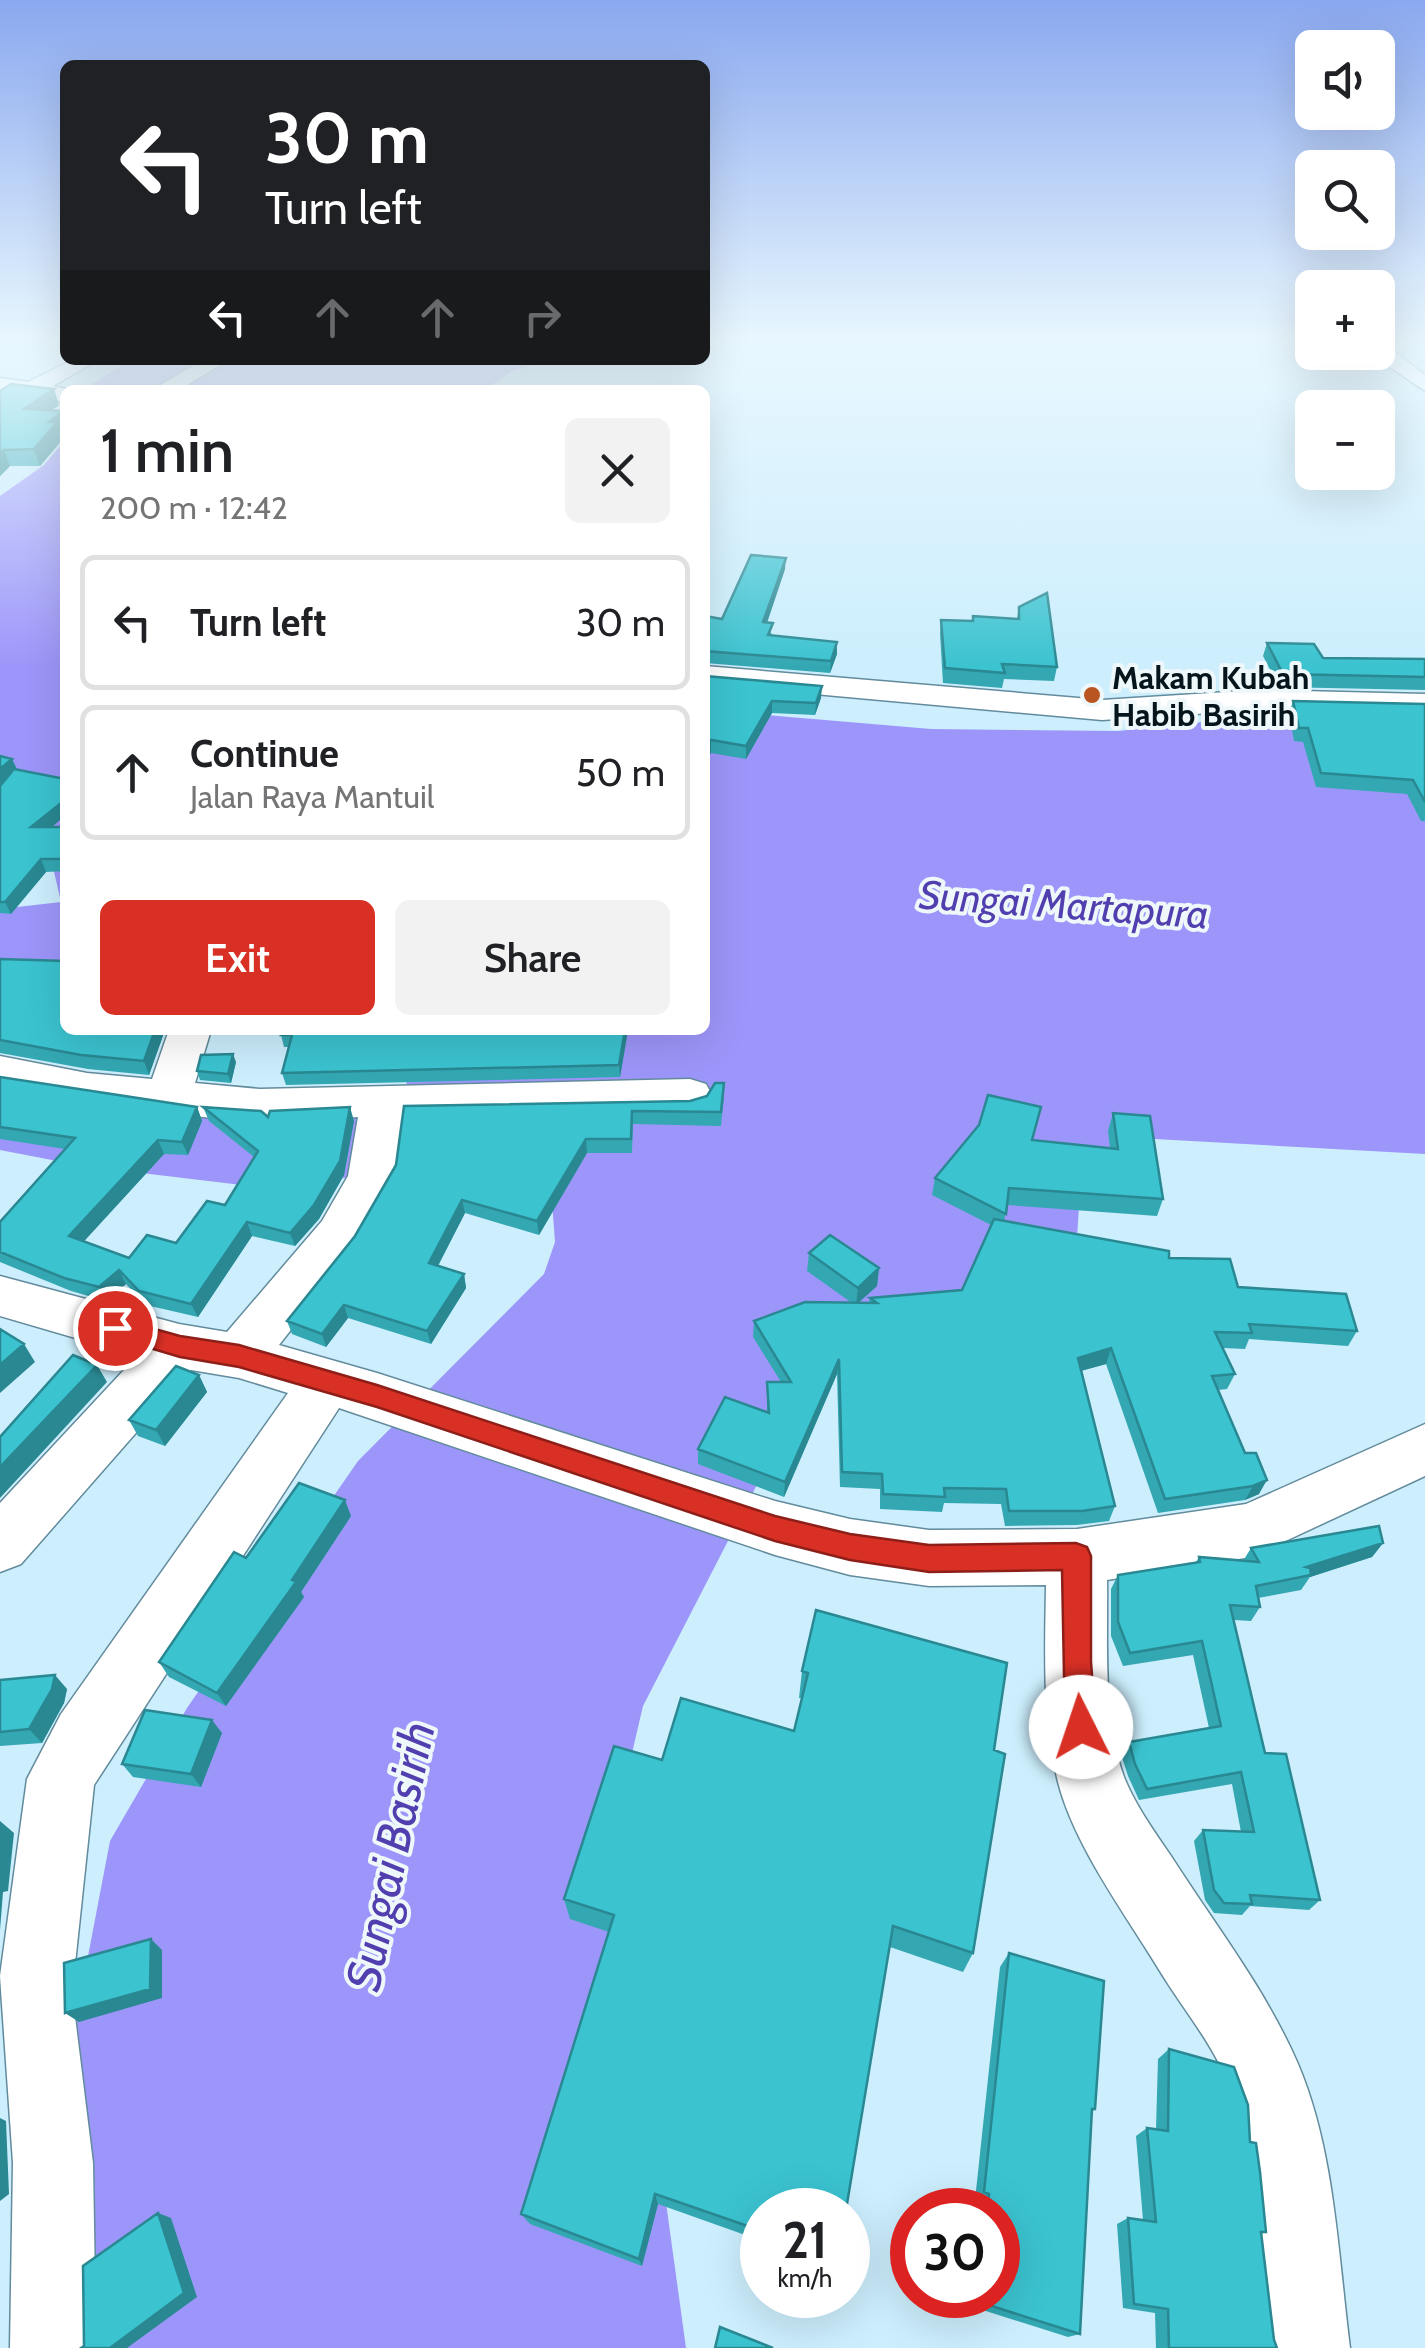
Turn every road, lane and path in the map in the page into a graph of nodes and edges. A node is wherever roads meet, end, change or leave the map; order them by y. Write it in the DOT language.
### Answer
graph roads {
  1 [pos="710,676"];
  2 [pos="1425,704"];
  3 [pos="188,1035"];
  4 [pos="0,1071"];
  5 [pos="690,1096"];
  6 [pos="168,1098"];
  7 [pos="384,1100"];
  8 [pos="6,1305"];
  9 [pos="180,1346"];
  10 [pos="239,1356"];
  11 [pos="351,1390"];
  12 [pos="1425,1449"];
  13 [pos="0,1545"];
  14 [pos="1076,1556"];
  15 [pos="53,2348"];
  16 [pos="1307,2348"];
  1 -- 2 [label="street"];
  3 -- 6 [label="street"];
  4 -- 6 [label="street"];
  5 -- 7 [label="street"];
  6 -- 7 [label="street"];
  7 -- 10 [label="street"];
  8 -- 9 [label="street"];
  9 -- 10 [label="street"];
  9 -- 13 [label="street"];
  10 -- 11 [label="street"];
  11 -- 14 [label="street"];
  11 -- 15 [label="street"];
  12 -- 14 [label="street"];
  14 -- 16 [label="street"];
}
